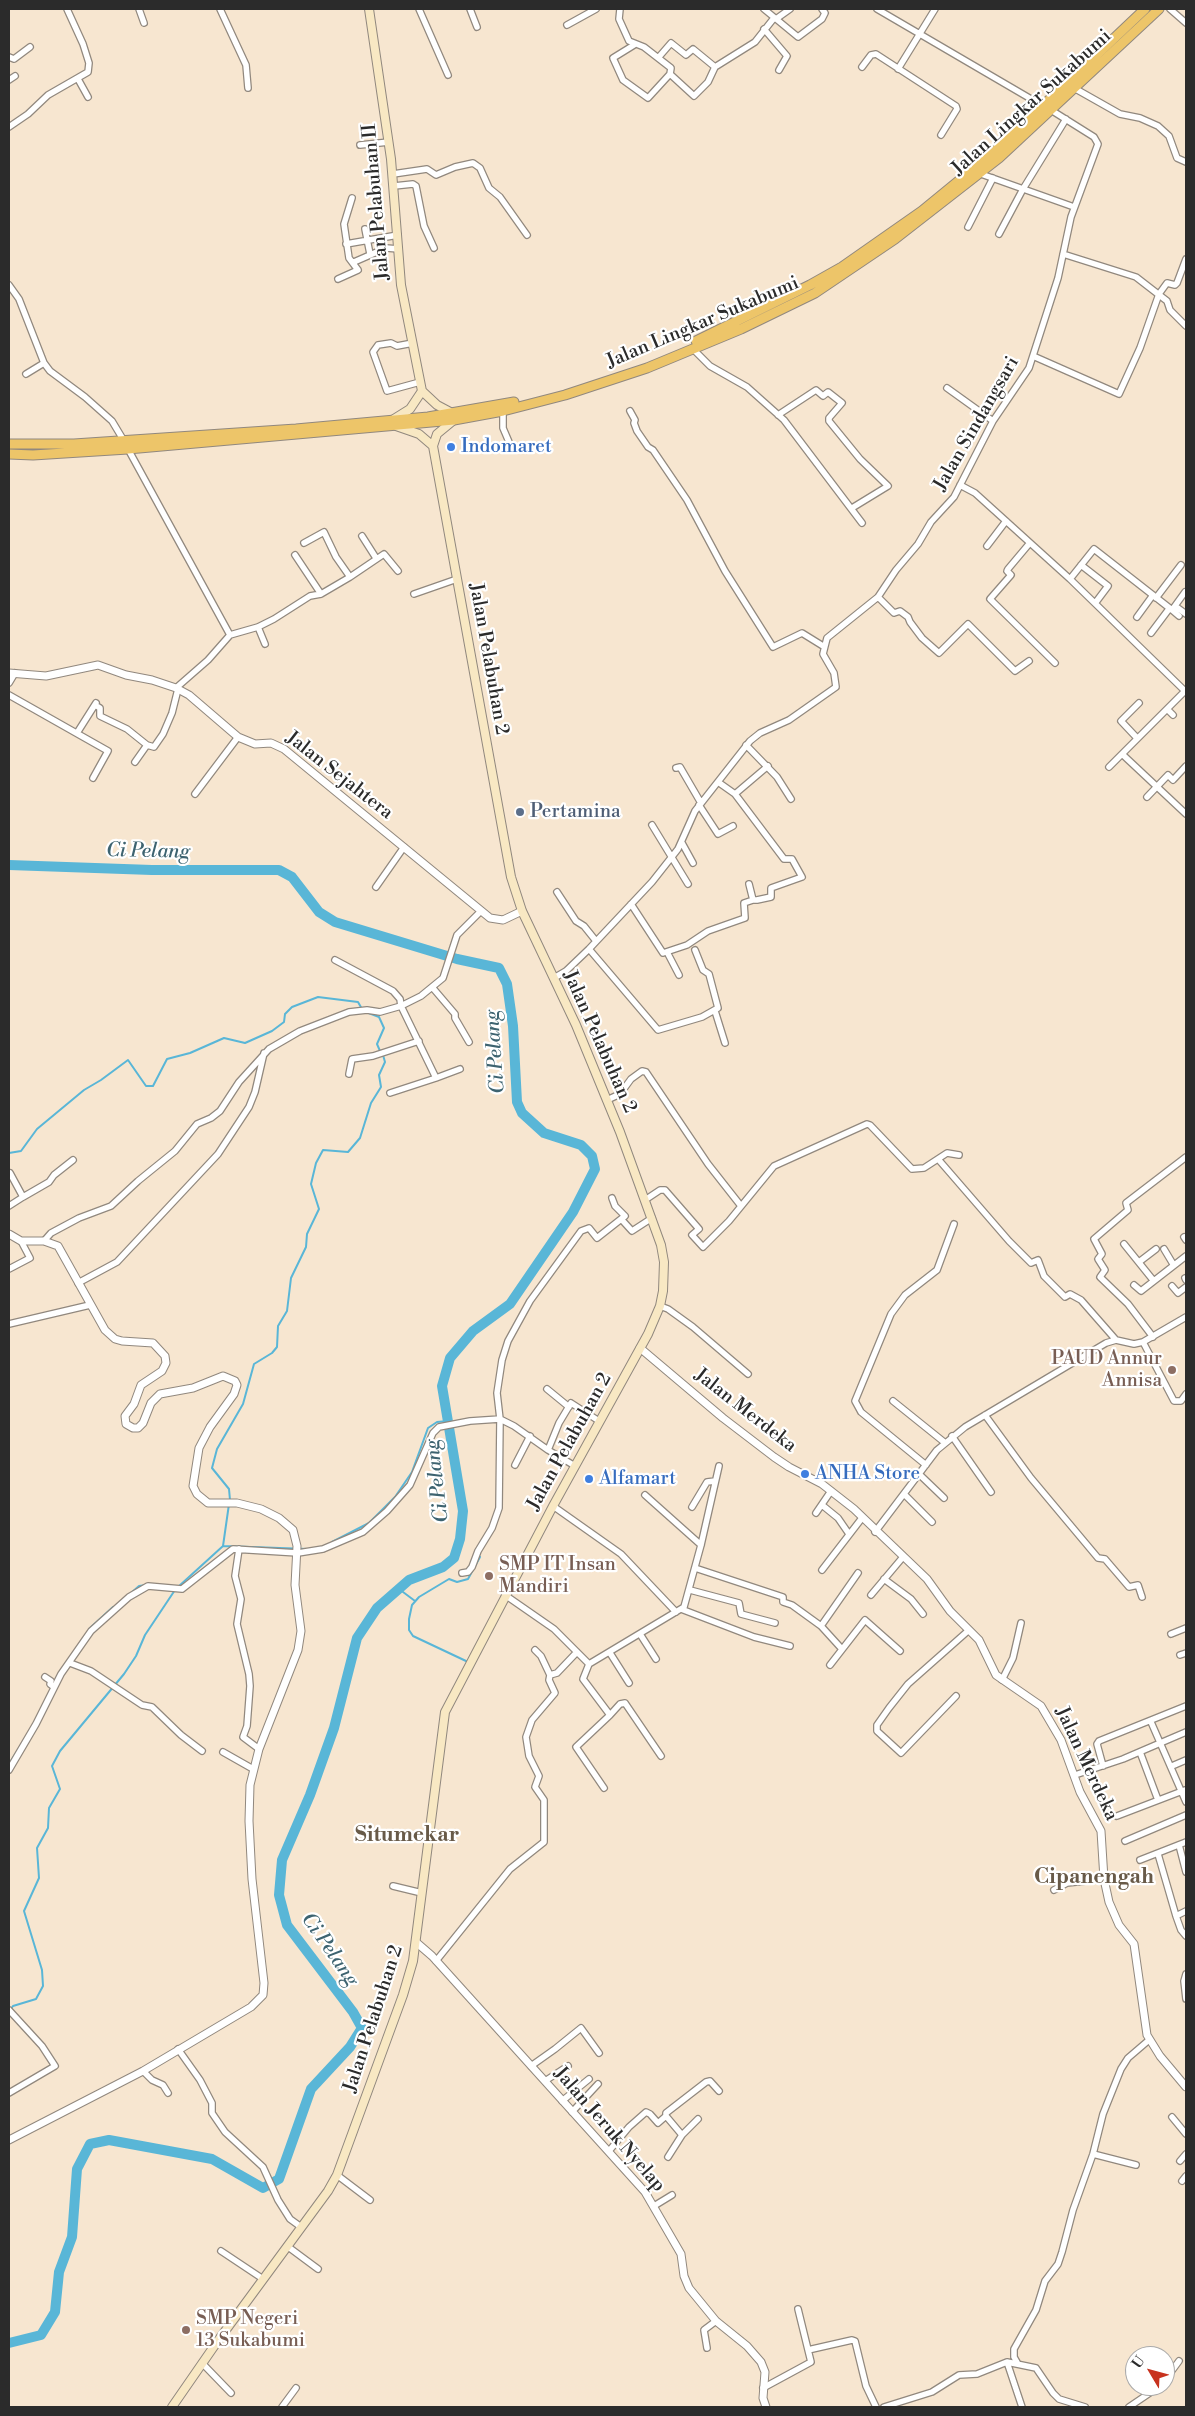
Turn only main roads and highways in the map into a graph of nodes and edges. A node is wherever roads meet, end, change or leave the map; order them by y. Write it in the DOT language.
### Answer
graph roads {
  1 [pos="369,9"];
  2 [pos="1145,9"];
  3 [pos="1160,9"];
  4 [pos="1047,108"];
  5 [pos="688,349"];
  6 [pos="642,366"];
  7 [pos="422,392"];
  8 [pos="456,417"];
  9 [pos="395,422"];
  10 [pos="9,444"];
  11 [pos="126,445"];
  12 [pos="432,446"];
  13 [pos="9,454"];
  14 [pos="172,2407"];
  1 -- 7 [label="main road, Jalan Pelabuhan II"];
  2 -- 4 [label="main road, Jalan Lingkar Sukabumi"];
  3 -- 4 [label="main road, Jalan Lingkar Sukabumi"];
  4 -- 5 [label="main road, Jalan Lingkar Sukabumi"];
  4 -- 5 [label="main road, Jalan Lingkar Sukabumi"];
  5 -- 6 [label="main road, Jalan Lingkar Sukabumi"];
  6 -- 8 [label="main road, Jalan Lingkar Sukabumi"];
  6 -- 8 [label="main road, Jalan Lingkar Sukabumi"];
  7 -- 8 [label="main road"];
  7 -- 9 [label="main road"];
  8 -- 9 [label="main road"];
  8 -- 12 [label="main road"];
  9 -- 11 [label="main road"];
  9 -- 12 [label="main road"];
  10 -- 11 [label="main road"];
  11 -- 13 [label="main road"];
  12 -- 14 [label="main road, Jalan Pelabuhan 2"];
}
